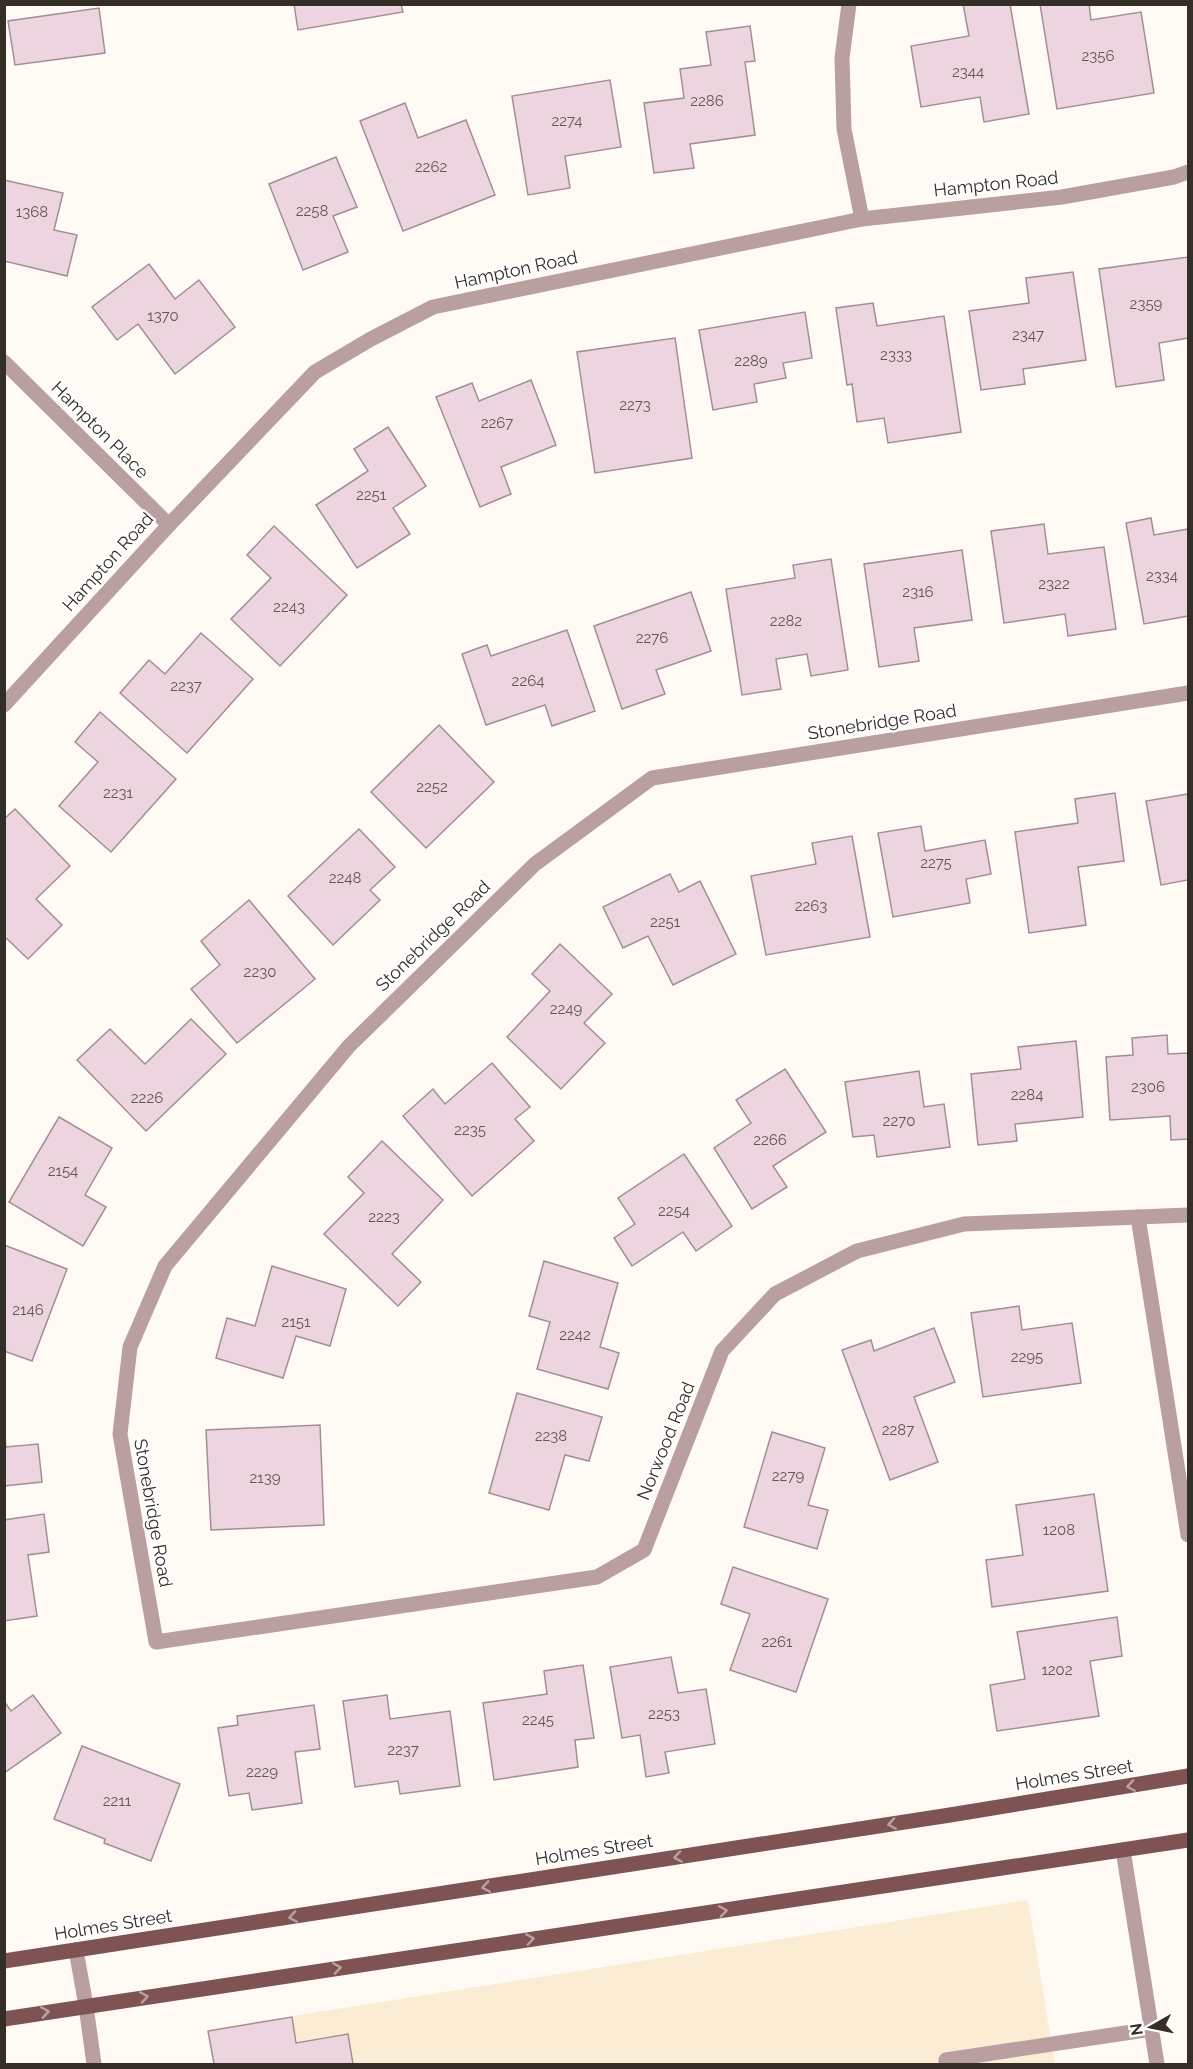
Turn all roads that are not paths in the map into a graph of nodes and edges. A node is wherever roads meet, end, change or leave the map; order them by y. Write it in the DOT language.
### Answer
graph roads {
  1 [pos="849,4"];
  2 [pos="1188,172"];
  3 [pos="862,219"];
  4 [pos="4,362"];
  5 [pos="169,525"];
  6 [pos="1188,693"];
  7 [pos="4,705"];
  8 [pos="1188,1215"];
  9 [pos="1138,1217"];
  10 [pos="1188,1535"];
  11 [pos="156,1642"];
  12 [pos="1188,1776"];
  13 [pos="1188,1840"];
  14 [pos="1123,1850"];
  15 [pos="76,1950"];
  16 [pos="4,1961"];
  17 [pos="86,2006"];
  18 [pos="4,2019"];
  19 [pos="1152,2029"];
  20 [pos="94,2064"];
  21 [pos="946,2064"];
  22 [pos="1157,2064"];
  1 -- 3 [label="street"];
  2 -- 3 [label="street, Hampton Road"];
  3 -- 5 [label="street, Hampton Road"];
  4 -- 5 [label="street, Hampton Place"];
  5 -- 7 [label="street, Hampton Road"];
  6 -- 11 [label="street, Stonebridge Road"];
  8 -- 9 [label="street, Norwood Road"];
  9 -- 10 [label="street"];
  9 -- 11 [label="street, Norwood Road"];
  12 -- 15 [label="main road, Holmes Street, one-way"];
  13 -- 14 [label="main road"];
  17 -- 14 [label="main road, one-way"];
  14 -- 19 [label="street"];
  15 -- 16 [label="main road, Holmes Street"];
  15 -- 17 [label="street"];
  18 -- 17 [label="main road, one-way"];
  17 -- 20 [label="street"];
  19 -- 21 [label="street"];
  19 -- 22 [label="street"];
}
